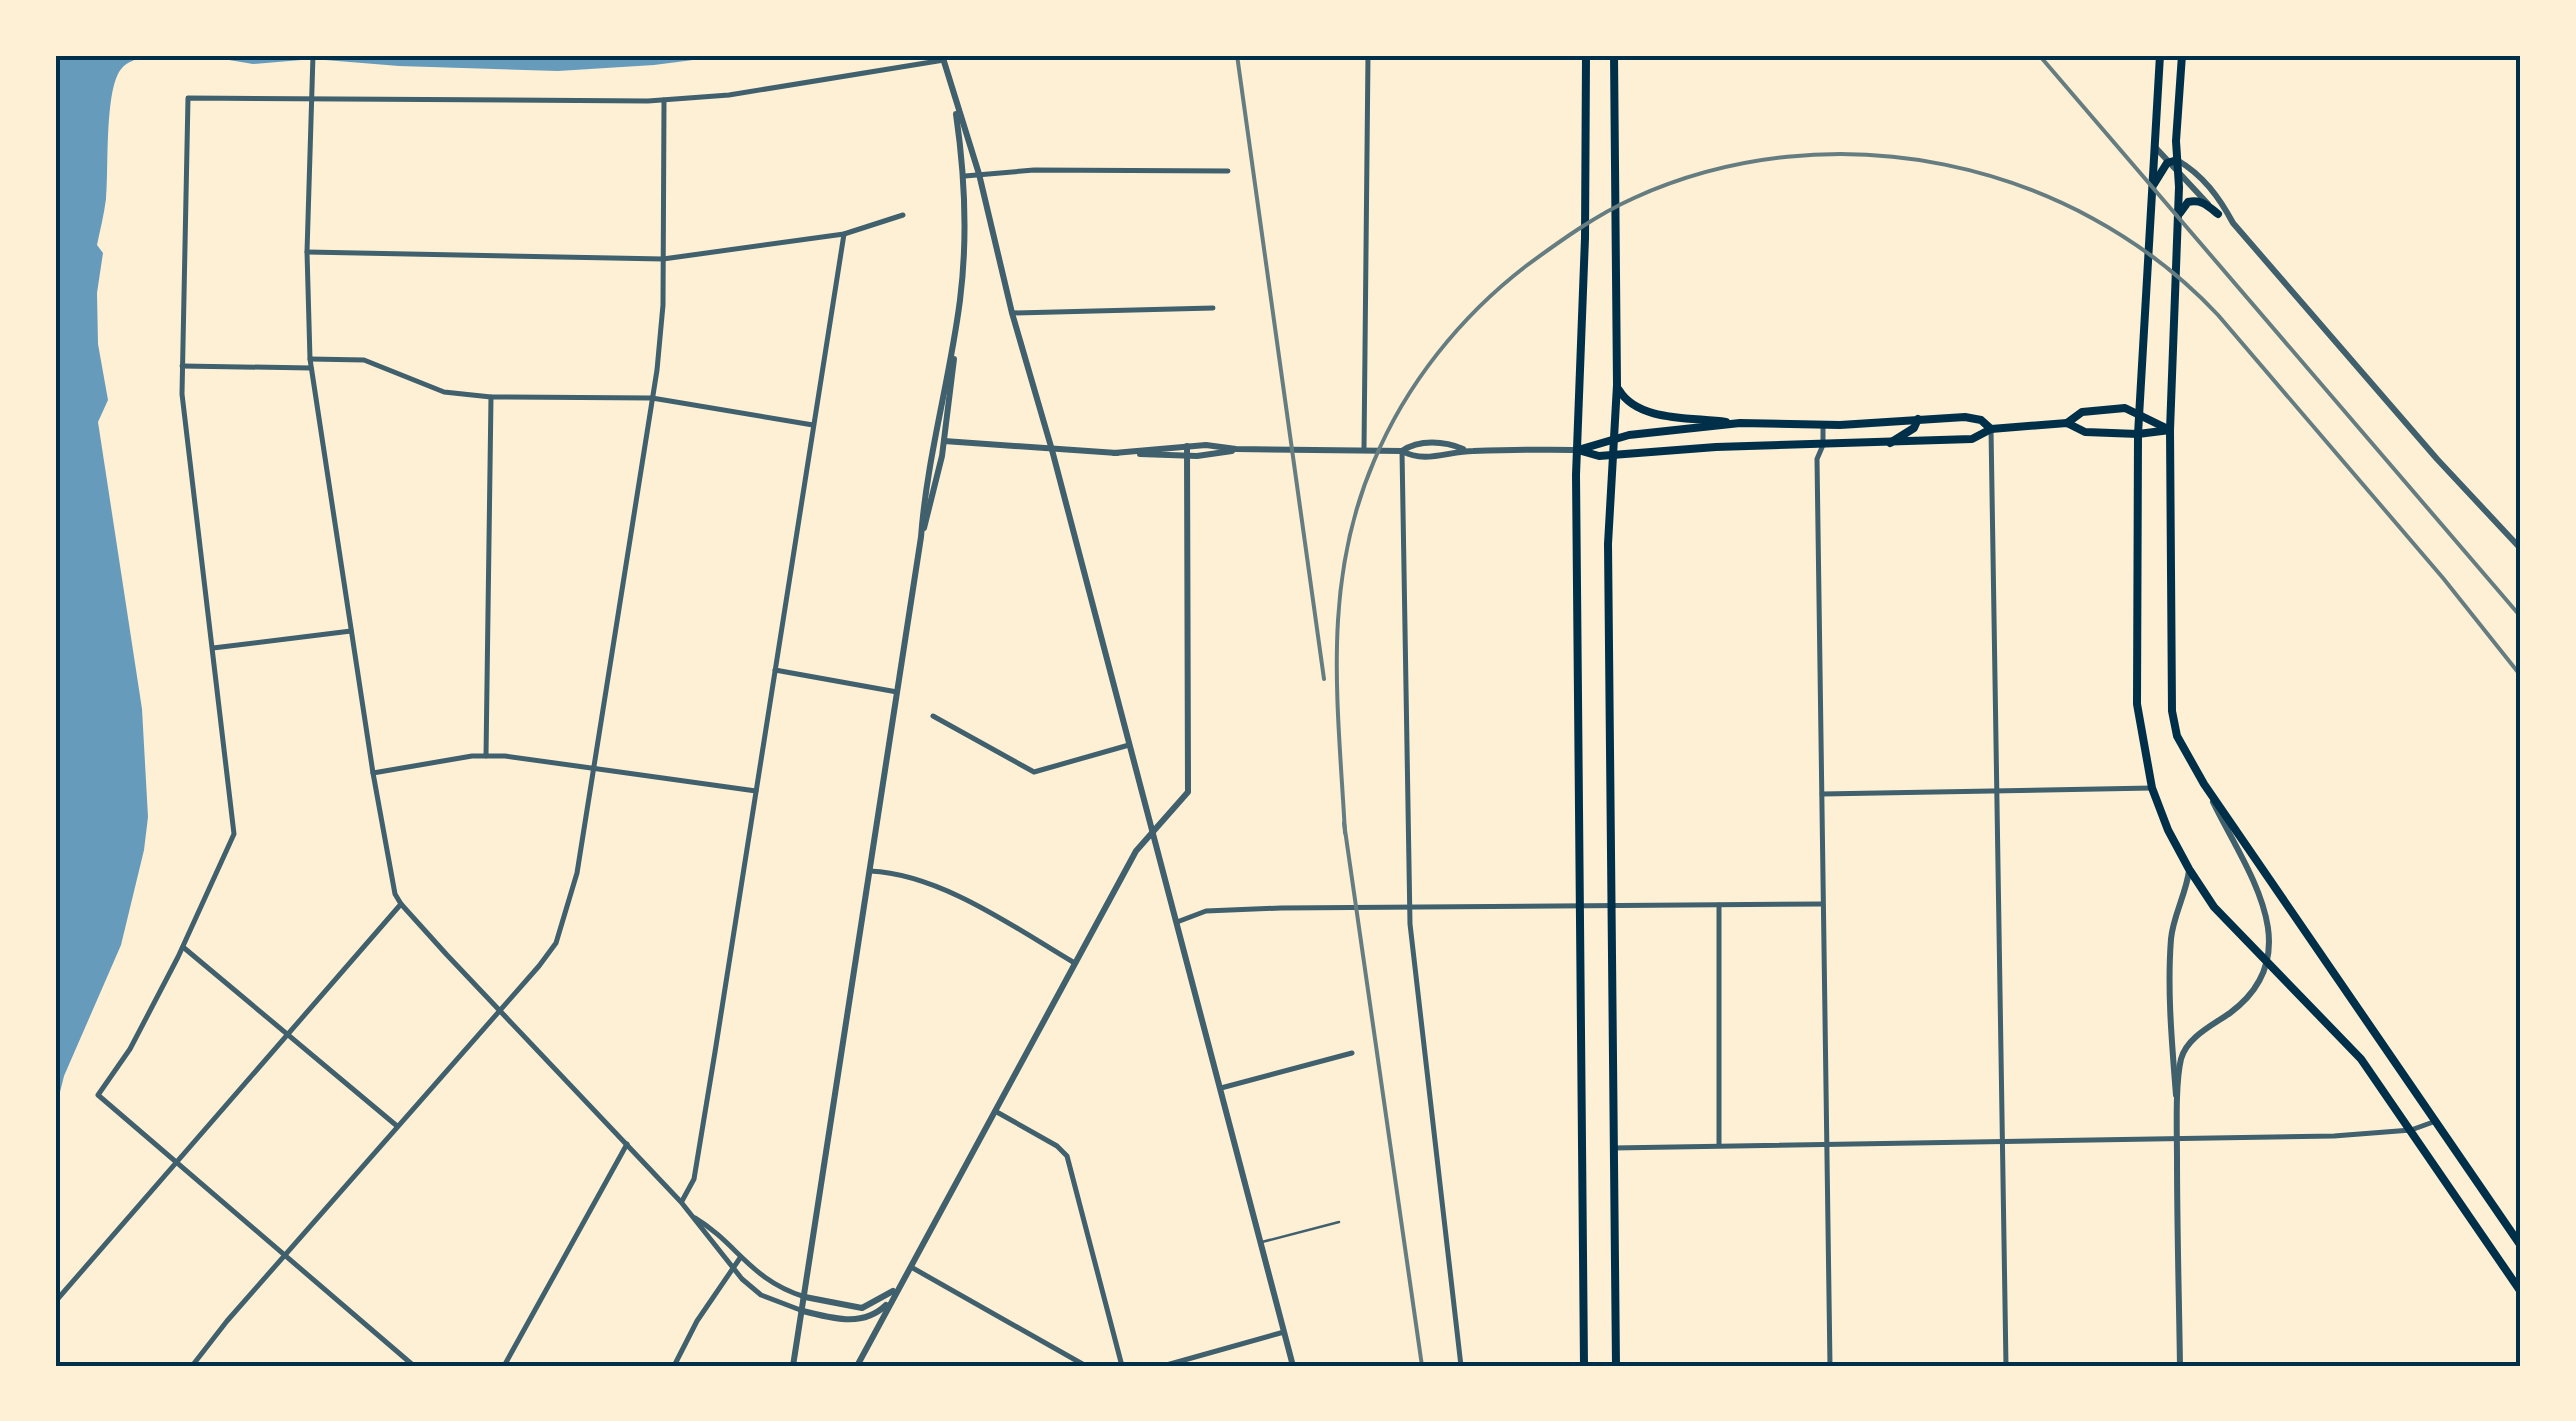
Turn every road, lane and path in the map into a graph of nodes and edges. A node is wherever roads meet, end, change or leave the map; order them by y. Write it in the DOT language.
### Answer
graph roads {
  1 [pos="312,55"];
  2 [pos="1368,55"];
  3 [pos="1586,55"];
  4 [pos="1614,55"];
  5 [pos="2160,55"];
  6 [pos="2182,55"];
  7 [pos="943,57"];
  8 [pos="953,93"];
  9 [pos="312,97"];
  10 [pos="664,100"];
  11 [pos="2154,146"];
  12 [pos="2177,160"];
  13 [pos="2167,163"];
  14 [pos="1228,171"];
  15 [pos="979,174"];
  16 [pos="964,176"];
  17 [pos="2179,176"];
  18 [pos="2152,188"];
  19 [pos="2218,214"];
  20 [pos="904,216"];
  21 [pos="2178,217"];
  22 [pos="2232,223"];
  23 [pos="844,234"];
  24 [pos="307,252"];
  25 [pos="662,259"];
  26 [pos="1213,308"];
  27 [pos="1012,313"];
  28 [pos="953,348"];
  29 [pos="310,360"];
  30 [pos="182,366"];
  31 [pos="311,368"];
  32 [pos="1617,385"];
  33 [pos="491,397"];
  34 [pos="652,398"];
  35 [pos="2138,413"];
  36 [pos="1918,419"];
  37 [pos="2067,423"];
  38 [pos="1740,424"];
  39 [pos="1823,424"];
  40 [pos="813,425"];
  41 [pos="1991,429"];
  42 [pos="2170,430"];
  43 [pos="2138,434"];
  44 [pos="1614,439"];
  45 [pos="944,441"];
  46 [pos="1890,443"];
  47 [pos="1822,445"];
  48 [pos="1187,446"];
  49 [pos="1364,449"];
  50 [pos="1052,450"];
  51 [pos="1236,450"];
  52 [pos="1402,450"];
  53 [pos="1578,450"];
  54 [pos="1466,451"];
  55 [pos="1114,453"];
  56 [pos="1612,455"];
  57 [pos="1188,456"];
  58 [pos="921,537"];
  59 [pos="2521,549"];
  60 [pos="352,631"];
  61 [pos="213,648"];
  62 [pos="775,670"];
  63 [pos="897,692"];
  64 [pos="933,716"];
  65 [pos="1129,745"];
  66 [pos="486,756"];
  67 [pos="592,770"];
  68 [pos="373,773"];
  69 [pos="2204,784"];
  70 [pos="2152,788"];
  71 [pos="756,791"];
  72 [pos="1996,791"];
  73 [pos="1822,794"];
  74 [pos="1153,832"];
  75 [pos="2189,870"];
  76 [pos="870,871"];
  77 [pos="400,904"];
  78 [pos="1822,904"];
  79 [pos="1611,905"];
  80 [pos="1719,905"];
  81 [pos="1578,906"];
  82 [pos="1410,908"];
  83 [pos="1177,922"];
  84 [pos="183,947"];
  85 [pos="1073,962"];
  86 [pos="2267,963"];
  87 [pos="500,1009"];
  88 [pos="287,1034"];
  89 [pos="1352,1053"];
  90 [pos="1222,1088"];
  91 [pos="994,1111"];
  92 [pos="2436,1120"];
  93 [pos="2178,1123"];
  94 [pos="396,1126"];
  95 [pos="2411,1130"];
  96 [pos="2177,1138"];
  97 [pos="2003,1141"];
  98 [pos="1828,1143"];
  99 [pos="626,1144"];
  100 [pos="1719,1146"];
  101 [pos="1613,1148"];
  102 [pos="176,1163"];
  103 [pos="681,1202"];
  104 [pos="694,1217"];
  105 [pos="1339,1222"];
  106 [pos="1261,1242"];
  107 [pos="2521,1246"];
  108 [pos="284,1256"];
  109 [pos="740,1258"];
  110 [pos="910,1266"];
  111 [pos="732,1268"];
  112 [pos="898,1287"];
  113 [pos="2521,1292"];
  114 [pos="805,1297"];
  115 [pos="892,1298"];
  116 [pos="55,1302"];
  117 [pos="803,1310"];
  118 [pos="1284,1332"];
  119 [pos="1202,1356"];
  120 [pos="192,1366"];
  121 [pos="414,1366"];
  122 [pos="504,1366"];
  123 [pos="674,1366"];
  124 [pos="793,1366"];
  125 [pos="857,1366"];
  126 [pos="1086,1366"];
  127 [pos="1122,1366"];
  128 [pos="1163,1366"];
  129 [pos="1204,1366"];
  130 [pos="1292,1366"];
  131 [pos="1461,1366"];
  132 [pos="1584,1366"];
  133 [pos="1616,1366"];
  134 [pos="1830,1366"];
  135 [pos="2006,1366"];
  136 [pos="2180,1366"];
  1 -- 9 [label="street"];
  2 -- 49 [label="street"];
  3 -- 53 [label="main road"];
  4 -- 32 [label="main road"];
  5 -- 11 [label="main road"];
  6 -- 12 [label="main road"];
  7 -- 8 [label="street"];
  7 -- 10 [label="street"];
  8 -- 15 [label="street"];
  8 -- 16 [label="street"];
  9 -- 10 [label="street"];
  9 -- 24 [label="street"];
  9 -- 30 [label="street"];
  10 -- 25 [label="street"];
  11 -- 13 [label="street"];
  11 -- 18 [label="main road"];
  12 -- 13 [label="main road"];
  12 -- 17 [label="main road"];
  12 -- 22 [label="street"];
  13 -- 17 [label="street"];
  13 -- 18 [label="main road"];
  14 -- 15 [label="street"];
  15 -- 16 [label="street"];
  15 -- 27 [label="street"];
  16 -- 28 [label="street"];
  17 -- 19 [label="street"];
  17 -- 21 [label="main road"];
  18 -- 35 [label="main road"];
  19 -- 21 [label="main road"];
  19 -- 22 [label="street"];
  20 -- 23 [label="street"];
  21 -- 42 [label="main road"];
  22 -- 59 [label="street"];
  23 -- 25 [label="street"];
  23 -- 40 [label="street"];
  24 -- 25 [label="street"];
  24 -- 29 [label="street"];
  25 -- 34 [label="street"];
  26 -- 27 [label="street"];
  27 -- 50 [label="street"];
  28 -- 45 [label="street"];
  28 -- 58 [label="street"];
  29 -- 31 [label="street"];
  29 -- 33 [label="street"];
  30 -- 31 [label="street"];
  30 -- 61 [label="street"];
  31 -- 60 [label="street"];
  32 -- 38 [label="main road"];
  32 -- 44 [label="main road"];
  33 -- 34 [label="street"];
  33 -- 66 [label="street"];
  34 -- 40 [label="street"];
  34 -- 67 [label="street"];
  35 -- 37 [label="main road"];
  35 -- 42 [label="main road"];
  35 -- 43 [label="main road"];
  36 -- 39 [label="main road"];
  36 -- 41 [label="main road"];
  36 -- 46 [label="main road"];
  37 -- 41 [label="main road"];
  37 -- 43 [label="main road"];
  38 -- 39 [label="main road"];
  38 -- 44 [label="main road"];
  39 -- 47 [label="street"];
  40 -- 62 [label="street"];
  41 -- 46 [label="main road"];
  41 -- 72 [label="street"];
  42 -- 43 [label="main road"];
  42 -- 69 [label="main road"];
  43 -- 70 [label="main road"];
  44 -- 53 [label="main road"];
  44 -- 56 [label="main road"];
  45 -- 50 [label="street"];
  45 -- 58 [label="street"];
  46 -- 47 [label="main road"];
  47 -- 56 [label="main road"];
  47 -- 73 [label="street"];
  48 -- 51 [label="street"];
  48 -- 55 [label="street"];
  48 -- 57 [label="street"];
  49 -- 51 [label="street"];
  49 -- 52 [label="street"];
  50 -- 55 [label="street"];
  50 -- 65 [label="street"];
  51 -- 57 [label="street"];
  52 -- 54 [label="street"];
  52 -- 54 [label="street"];
  52 -- 82 [label="street"];
  53 -- 54 [label="street"];
  53 -- 56 [label="main road"];
  53 -- 81 [label="main road"];
  55 -- 57 [label="street"];
  56 -- 79 [label="main road"];
  57 -- 74 [label="street"];
  58 -- 63 [label="street"];
  60 -- 61 [label="street"];
  60 -- 68 [label="street"];
  61 -- 84 [label="street"];
  62 -- 63 [label="street"];
  62 -- 71 [label="street"];
  63 -- 76 [label="street"];
  64 -- 65 [label="street"];
  65 -- 74 [label="street"];
  66 -- 67 [label="street"];
  66 -- 68 [label="street"];
  67 -- 71 [label="street"];
  67 -- 87 [label="street"];
  68 -- 77 [label="street"];
  69 -- 86 [label="street"];
  69 -- 92 [label="main road"];
  70 -- 72 [label="street"];
  70 -- 75 [label="main road"];
  71 -- 103 [label="street"];
  72 -- 73 [label="street"];
  72 -- 97 [label="street"];
  73 -- 78 [label="street"];
  74 -- 83 [label="street"];
  74 -- 85 [label="street"];
  75 -- 86 [label="main road"];
  75 -- 93 [label="street"];
  76 -- 85 [label="street"];
  76 -- 114 [label="street"];
  77 -- 87 [label="street"];
  77 -- 88 [label="street"];
  78 -- 80 [label="street"];
  78 -- 98 [label="street"];
  79 -- 80 [label="street"];
  79 -- 81 [label="street"];
  79 -- 101 [label="main road"];
  80 -- 100 [label="street"];
  81 -- 82 [label="street"];
  81 -- 132 [label="main road"];
  82 -- 83 [label="street"];
  82 -- 131 [label="street"];
  83 -- 90 [label="street"];
  84 -- 88 [label="street"];
  84 -- 102 [label="street"];
  85 -- 91 [label="street"];
  86 -- 93 [label="street"];
  86 -- 95 [label="main road"];
  87 -- 94 [label="street"];
  87 -- 99 [label="street"];
  88 -- 94 [label="street"];
  88 -- 102 [label="street"];
  89 -- 90 [label="street"];
  90 -- 106 [label="street"];
  91 -- 110 [label="street"];
  91 -- 127 [label="street"];
  92 -- 95 [label="street"];
  92 -- 107 [label="main road"];
  93 -- 96 [label="street"];
  94 -- 108 [label="street"];
  95 -- 96 [label="street"];
  95 -- 113 [label="main road"];
  96 -- 97 [label="street"];
  96 -- 136 [label="street"];
  97 -- 98 [label="street"];
  97 -- 135 [label="street"];
  98 -- 100 [label="street"];
  98 -- 134 [label="street"];
  99 -- 103 [label="street"];
  99 -- 122 [label="street"];
  100 -- 101 [label="street"];
  101 -- 133 [label="main road"];
  102 -- 108 [label="street"];
  102 -- 116 [label="street"];
  103 -- 104 [label="street"];
  104 -- 109 [label="street"];
  104 -- 111 [label="street"];
  105 -- 106 [label="lane"];
  106 -- 118 [label="street"];
  108 -- 120 [label="street"];
  108 -- 121 [label="street"];
  109 -- 111 [label="street"];
  109 -- 114 [label="street"];
  110 -- 112 [label="street"];
  110 -- 126 [label="street"];
  111 -- 117 [label="street"];
  111 -- 123 [label="street"];
  112 -- 114 [label="street"];
  112 -- 115 [label="street"];
  114 -- 117 [label="street"];
  115 -- 117 [label="street"];
  115 -- 125 [label="street"];
  117 -- 124 [label="street"];
  118 -- 119 [label="street"];
  118 -- 130 [label="street"];
  119 -- 128 [label="street"];
  119 -- 129 [label="lane"];
}
